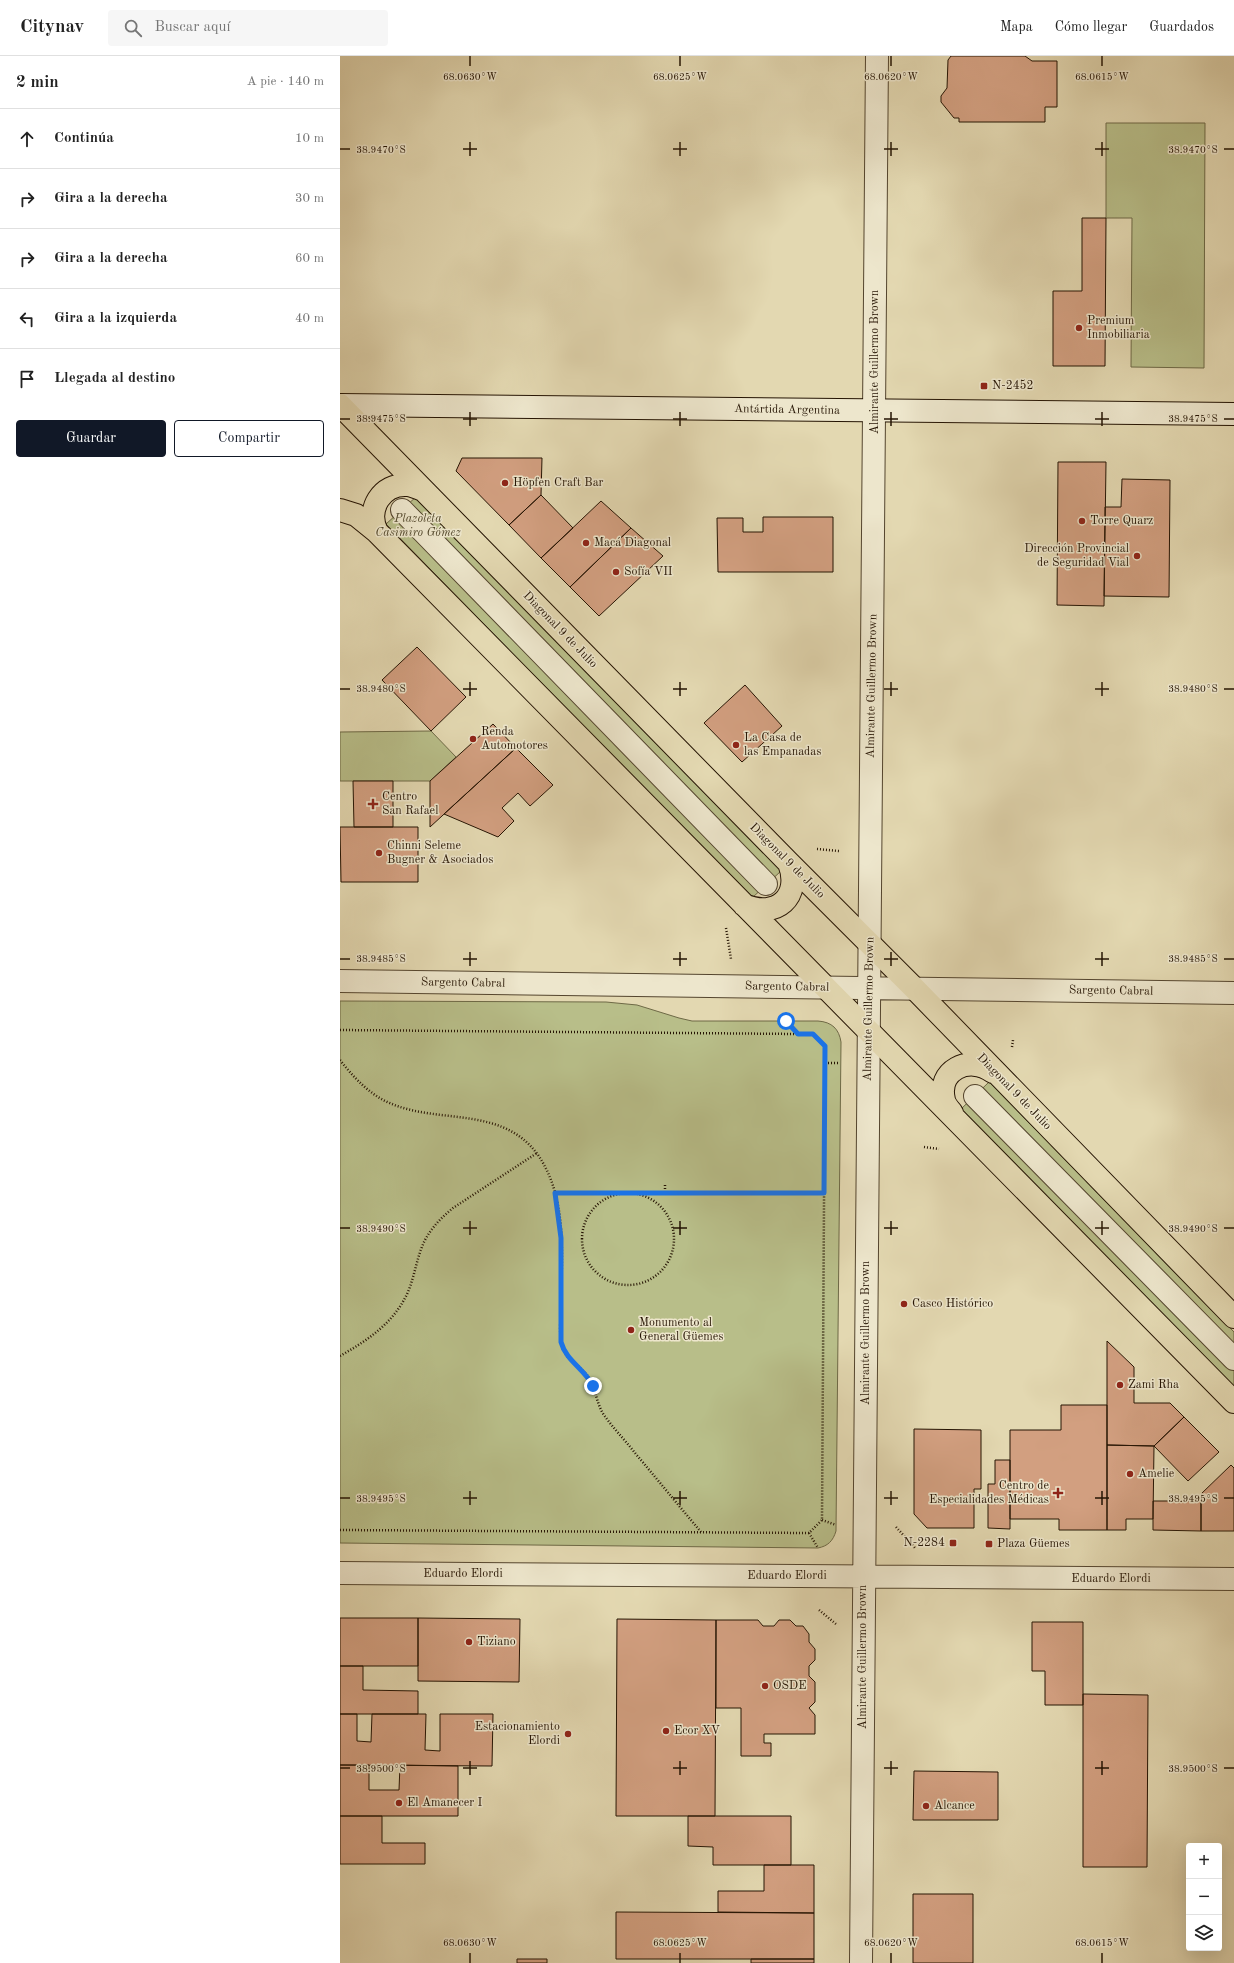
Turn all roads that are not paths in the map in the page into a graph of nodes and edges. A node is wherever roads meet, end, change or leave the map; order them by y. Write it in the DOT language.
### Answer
graph roads {
  1 [pos="877,56"];
  2 [pos="340,405"];
  3 [pos="875,411"];
  4 [pos="1234,414"];
  5 [pos="423,490"];
  6 [pos="340,510"];
  7 [pos="402,510"];
  8 [pos="377,532"];
  9 [pos="789,863"];
  10 [pos="766,884"];
  11 [pos="744,905"];
  12 [pos="870,945"];
  13 [pos="340,981"];
  14 [pos="824,988"];
  15 [pos="869,988"];
  16 [pos="915,989"];
  17 [pos="1234,993"];
  18 [pos="868,1032"];
  19 [pos="997,1075"];
  20 [pos="975,1096"];
  21 [pos="956,1120"];
  22 [pos="1234,1317"];
  23 [pos="1234,1359"];
  24 [pos="1234,1402"];
  25 [pos="340,1573"];
  26 [pos="864,1576"];
  27 [pos="1234,1580"];
  28 [pos="861,1963"];
  1 -- 3 [label="street, Almirante Guillermo Brown"];
  2 -- 3 [label="street, Antártida Argentina"];
  2 -- 5 [label="main road, Diagonal 9 de Julio"];
  3 -- 4 [label="street, Antártida Argentina"];
  3 -- 12 [label="street, Almirante Guillermo Brown"];
  5 -- 8 [label="main road"];
  5 -- 9 [label="main road, Diagonal 9 de Julio"];
  6 -- 8 [label="main road"];
  7 -- 10 [label="street"];
  8 -- 11 [label="main road"];
  9 -- 11 [label="main road"];
  9 -- 12 [label="main road, Diagonal 9 de Julio"];
  11 -- 14 [label="main road"];
  12 -- 15 [label="street, Almirante Guillermo Brown"];
  12 -- 16 [label="main road, Diagonal 9 de Julio"];
  13 -- 14 [label="street, Sargento Cabral"];
  14 -- 15 [label="street, Sargento Cabral"];
  14 -- 18 [label="main road"];
  15 -- 16 [label="street, Sargento Cabral"];
  15 -- 18 [label="street, Almirante Guillermo Brown"];
  16 -- 17 [label="street, Sargento Cabral"];
  16 -- 19 [label="main road, Diagonal 9 de Julio"];
  18 -- 21 [label="main road"];
  18 -- 26 [label="street, Almirante Guillermo Brown"];
  19 -- 21 [label="main road"];
  19 -- 22 [label="main road, Diagonal 9 de Julio"];
  20 -- 23 [label="street"];
  21 -- 24 [label="main road"];
  25 -- 26 [label="street, Eduardo Elordi"];
  26 -- 27 [label="street, Eduardo Elordi"];
  26 -- 28 [label="street, Almirante Guillermo Brown"];
}
